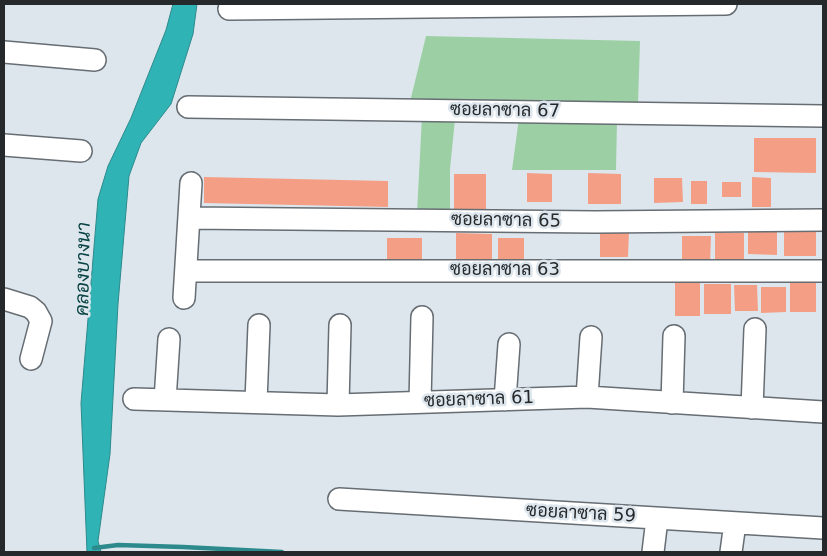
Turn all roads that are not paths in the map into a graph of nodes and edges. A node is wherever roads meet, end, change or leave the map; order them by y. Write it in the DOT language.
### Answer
graph roads {
  1 [pos="726,4"];
  2 [pos="228,9"];
  3 [pos="4,52"];
  4 [pos="95,60"];
  5 [pos="188,107"];
  6 [pos="823,116"];
  7 [pos="4,145"];
  8 [pos="81,151"];
  9 [pos="191,183"];
  10 [pos="189,218"];
  11 [pos="823,220"];
  12 [pos="186,271"];
  13 [pos="823,271"];
  14 [pos="184,298"];
  15 [pos="4,299"];
  16 [pos="422,317"];
  17 [pos="259,325"];
  18 [pos="340,325"];
  19 [pos="755,329"];
  20 [pos="674,336"];
  21 [pos="591,337"];
  22 [pos="169,339"];
  23 [pos="508,344"];
  24 [pos="31,360"];
  25 [pos="587,397"];
  26 [pos="134,399"];
  27 [pos="165,400"];
  28 [pos="505,400"];
  29 [pos="256,402"];
  30 [pos="420,402"];
  31 [pos="672,402"];
  32 [pos="338,405"];
  33 [pos="752,408"];
  34 [pos="823,412"];
  35 [pos="339,499"];
  36 [pos="656,519"];
  37 [pos="735,523"];
  38 [pos="823,528"];
  39 [pos="653,552"];
  40 [pos="731,552"];
  1 -- 2 [label="street"];
  3 -- 4 [label="street"];
  5 -- 6 [label="street, ซอยลาซาล 67"];
  7 -- 8 [label="street"];
  9 -- 10 [label="street"];
  10 -- 11 [label="street, ซอยลาซาล 65"];
  10 -- 12 [label="street"];
  12 -- 13 [label="street, ซอยลาซาล 63"];
  12 -- 14 [label="street"];
  15 -- 24 [label="street"];
  16 -- 30 [label="street"];
  17 -- 29 [label="street"];
  18 -- 32 [label="street"];
  19 -- 33 [label="street"];
  20 -- 31 [label="street"];
  21 -- 25 [label="street"];
  22 -- 27 [label="street"];
  23 -- 28 [label="street"];
  25 -- 28 [label="street, ซอยลาซาล 61"];
  25 -- 31 [label="street, ซอยลาซาล 61"];
  26 -- 27 [label="street, ซอยลาซาล 61"];
  27 -- 29 [label="street, ซอยลาซาล 61"];
  28 -- 30 [label="street, ซอยลาซาล 61"];
  29 -- 32 [label="street, ซอยลาซาล 61"];
  30 -- 32 [label="street, ซอยลาซาล 61"];
  31 -- 33 [label="street, ซอยลาซาล 61"];
  33 -- 34 [label="street, ซอยลาซาล 61"];
  35 -- 36 [label="street, ซอยลาซาล 59"];
  36 -- 37 [label="street, ซอยลาซาล 59"];
  36 -- 39 [label="street"];
  37 -- 38 [label="street, ซอยลาซาล 59"];
  37 -- 40 [label="street"];
}
